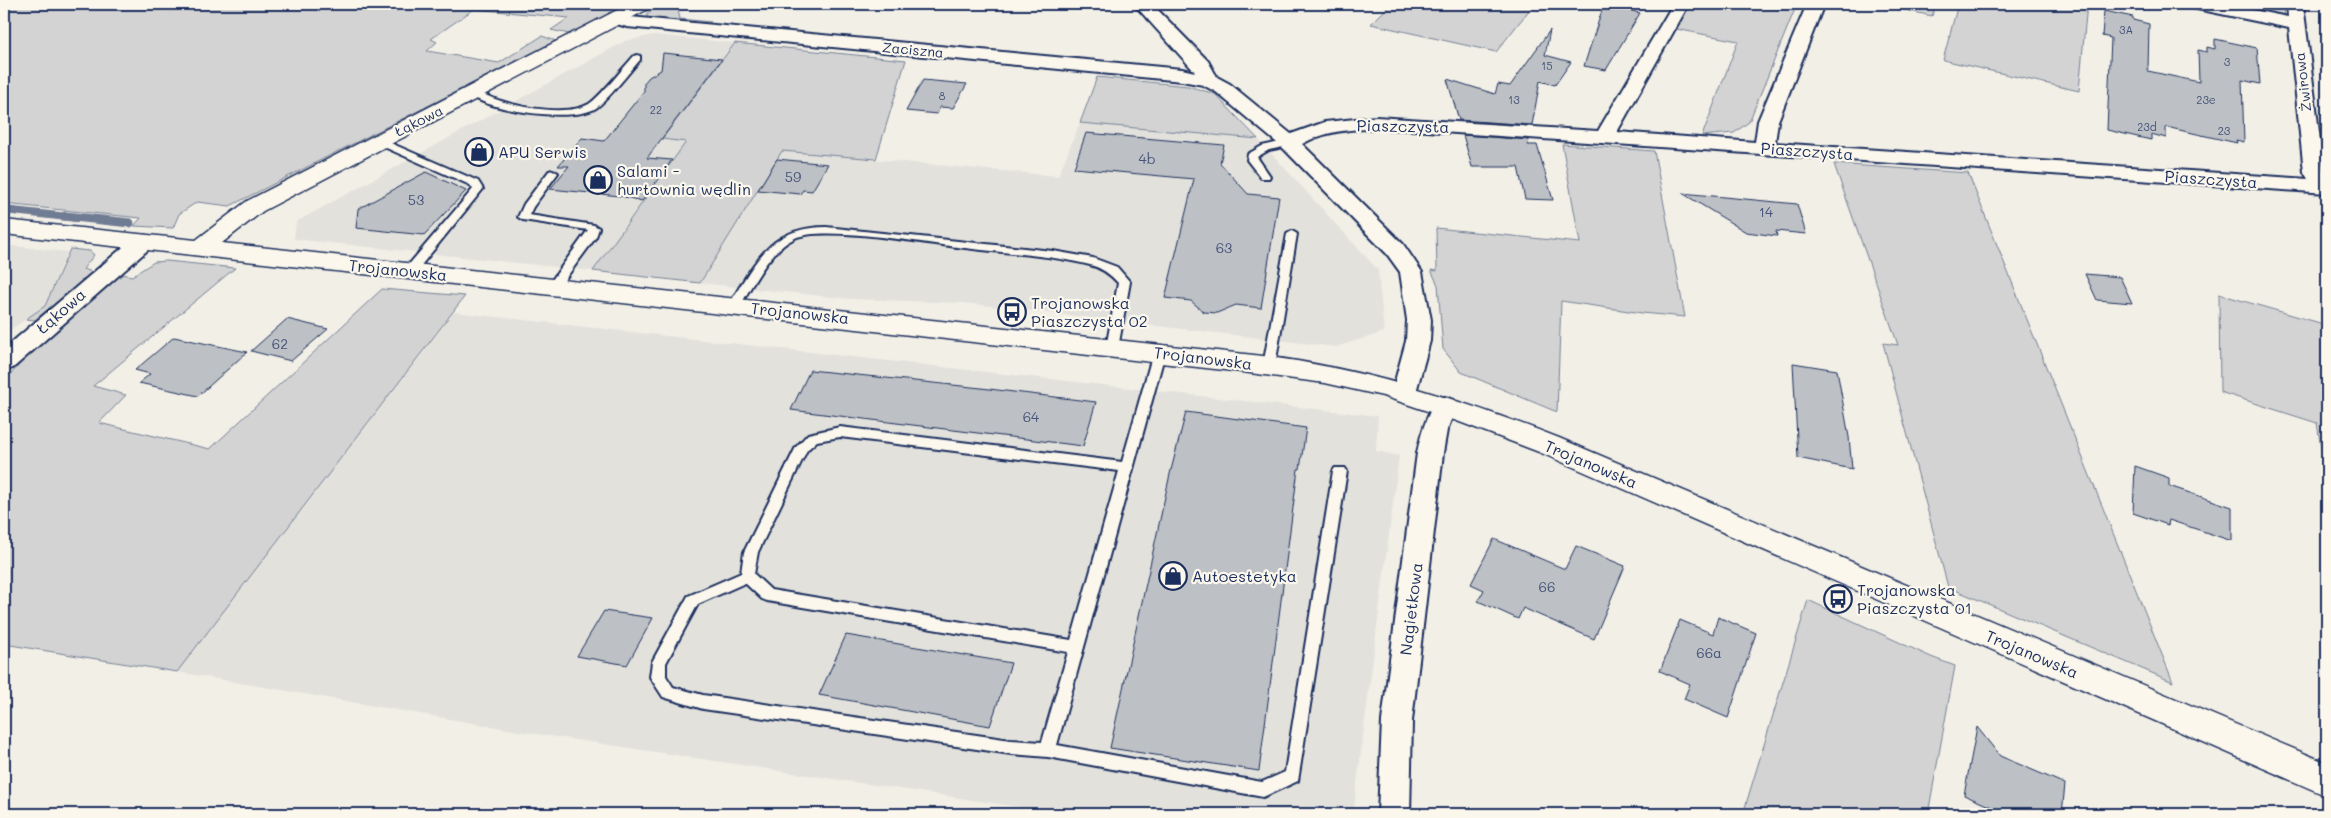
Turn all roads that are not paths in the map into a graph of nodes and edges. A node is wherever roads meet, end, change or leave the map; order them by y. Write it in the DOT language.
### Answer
graph roads {
  1 [pos="643,4"];
  2 [pos="1143,4"];
  3 [pos="1681,4"];
  4 [pos="1816,4"];
  5 [pos="2197,4"];
  6 [pos="2295,4"];
  7 [pos="616,18"];
  8 [pos="2296,24"];
  9 [pos="637,58"];
  10 [pos="1210,81"];
  11 [pos="472,93"];
  12 [pos="1604,137"];
  13 [pos="379,142"];
  14 [pos="1290,143"];
  15 [pos="1764,147"];
  16 [pos="553,173"];
  17 [pos="1265,176"];
  18 [pos="2325,187"];
  19 [pos="4,227"];
  20 [pos="1292,234"];
  21 [pos="143,242"];
  22 [pos="201,248"];
  23 [pos="410,271"];
  24 [pos="553,287"];
  25 [pos="734,306"];
  26 [pos="1112,348"];
  27 [pos="1159,352"];
  28 [pos="4,362"];
  29 [pos="1269,366"];
  30 [pos="1404,392"];
  31 [pos="1445,406"];
  32 [pos="1126,467"];
  33 [pos="1340,471"];
  34 [pos="747,576"];
  35 [pos="1075,647"];
  36 [pos="1048,750"];
  37 [pos="2327,780"];
  38 [pos="1394,814"];
  1 -- 7 [label="street, Łąkowa"];
  2 -- 10 [label="street"];
  3 -- 12 [label="street"];
  4 -- 15 [label="street"];
  5 -- 8 [label="street"];
  6 -- 8 [label="street, Żwirowa"];
  7 -- 10 [label="street, Zaciszna"];
  7 -- 11 [label="street, Łąkowa"];
  8 -- 18 [label="street, Żwirowa"];
  9 -- 11 [label="lane"];
  10 -- 14 [label="street"];
  11 -- 13 [label="street, Łąkowa"];
  12 -- 14 [label="street, Piaszczysta"];
  12 -- 15 [label="street, Piaszczysta"];
  13 -- 22 [label="street, Łąkowa"];
  13 -- 23 [label="lane"];
  14 -- 17 [label="lane"];
  14 -- 30 [label="street"];
  15 -- 18 [label="street, Piaszczysta"];
  16 -- 24 [label="lane"];
  19 -- 21 [label="street, Trojanowska"];
  20 -- 29 [label="lane"];
  21 -- 22 [label="street, Trojanowska"];
  21 -- 28 [label="street, Łąkowa"];
  22 -- 23 [label="street, Trojanowska"];
  23 -- 24 [label="street, Trojanowska"];
  24 -- 25 [label="street, Trojanowska"];
  25 -- 26 [label="street, Trojanowska"];
  25 -- 26 [label="lane"];
  26 -- 27 [label="street, Trojanowska"];
  27 -- 29 [label="street, Trojanowska"];
  27 -- 32 [label="lane"];
  29 -- 30 [label="street, Trojanowska"];
  30 -- 31 [label="street, Trojanowska"];
  31 -- 37 [label="street, Trojanowska"];
  31 -- 38 [label="street, Nagietkowa"];
  32 -- 34 [label="lane"];
  32 -- 35 [label="lane"];
  33 -- 36 [label="lane"];
  34 -- 35 [label="lane"];
  34 -- 36 [label="lane"];
  35 -- 36 [label="lane"];
}
